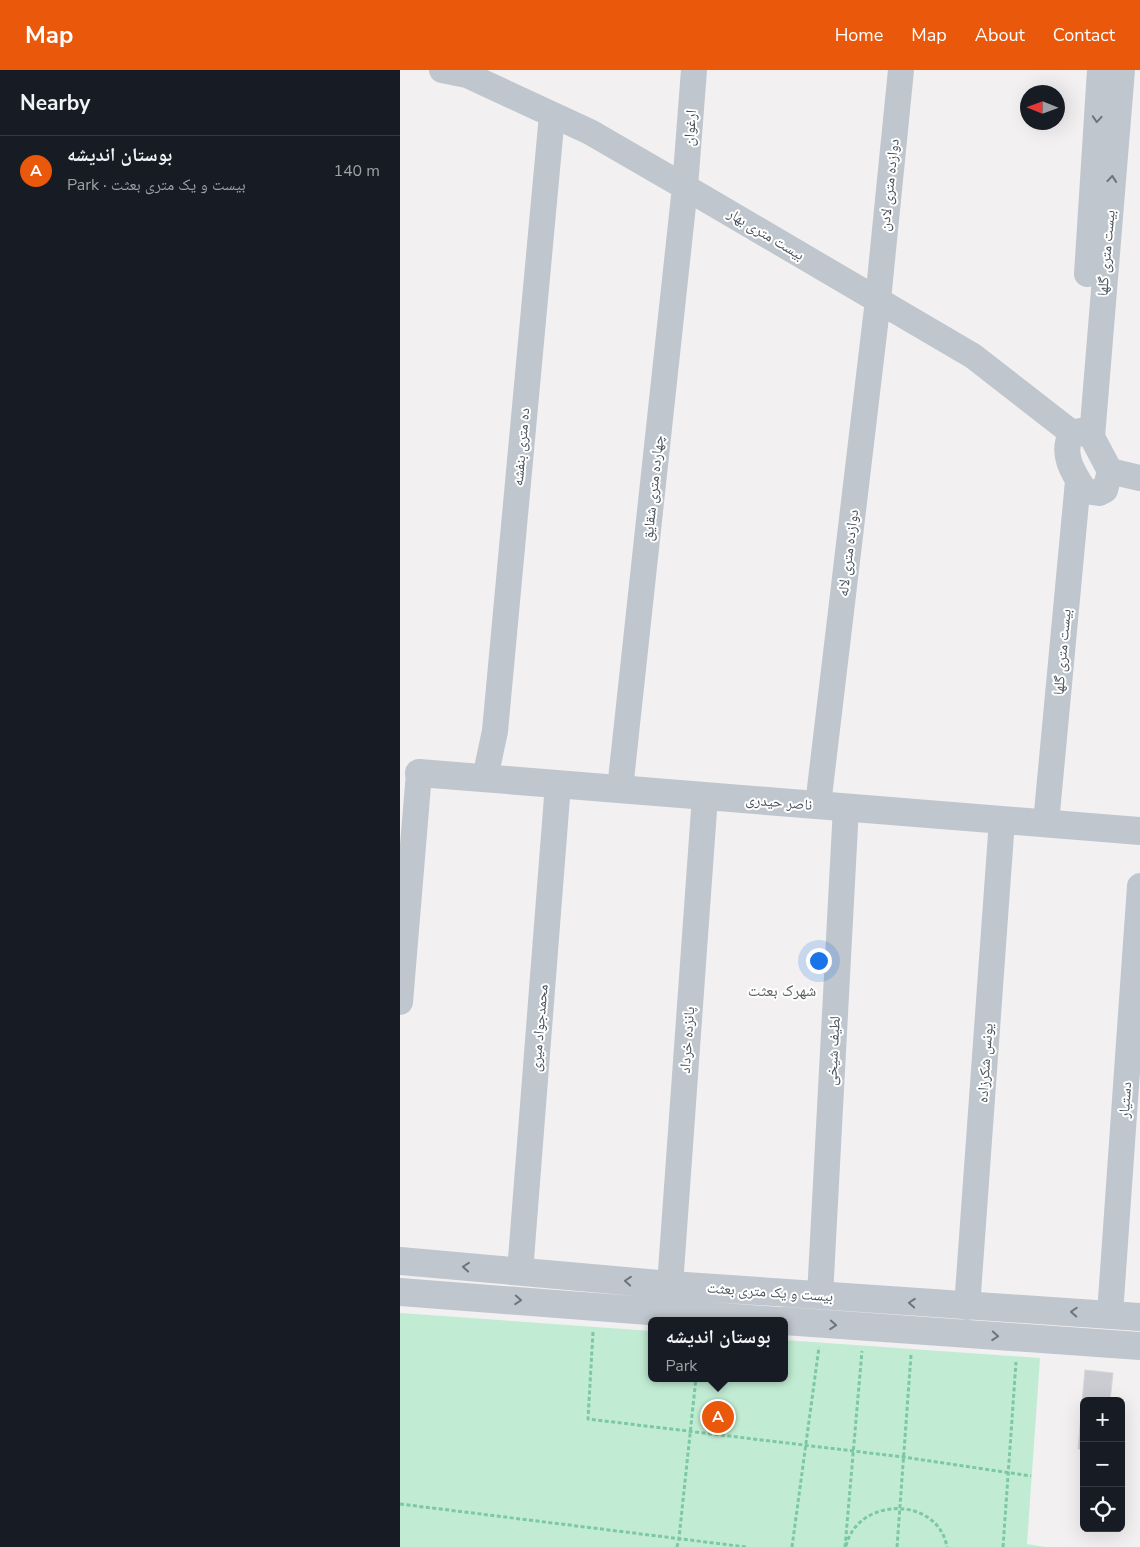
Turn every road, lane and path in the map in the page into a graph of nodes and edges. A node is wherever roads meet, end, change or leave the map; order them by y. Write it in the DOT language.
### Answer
graph roads {
  1 [pos="442,70"];
  2 [pos="694,70"];
  3 [pos="901,70"];
  4 [pos="1100,70"];
  5 [pos="1122,70"];
  6 [pos="552,114"];
  7 [pos="685,187"];
  8 [pos="878,300"];
  9 [pos="1080,434"];
  10 [pos="1110,471"];
  11 [pos="1140,478"];
  12 [pos="1078,481"];
  13 [pos="419,773"];
  14 [pos="485,778"];
  15 [pos="558,784"];
  16 [pos="620,789"];
  17 [pos="705,796"];
  18 [pos="818,805"];
  19 [pos="846,807"];
  20 [pos="1002,820"];
  21 [pos="1046,823"];
  22 [pos="1140,831"];
  23 [pos="1140,886"];
  24 [pos="400,1002"];
  25 [pos="400,1261"];
  26 [pos="520,1272"];
  27 [pos="670,1285"];
  28 [pos="400,1292"];
  29 [pos="820,1296"];
  30 [pos="968,1307"];
  31 [pos="1110,1314"];
  32 [pos="726,1317"];
  33 [pos="1140,1317"];
  34 [pos="788,1321"];
  35 [pos="820,1324"];
  36 [pos="594,1327"];
  37 [pos="862,1346"];
  38 [pos="1140,1346"];
  39 [pos="912,1350"];
  40 [pos="1016,1357"];
  41 [pos="696,1382"];
  42 [pos="691,1432"];
  43 [pos="805,1447"];
  44 [pos="853,1451"];
  45 [pos="904,1457"];
  46 [pos="1008,1473"];
  47 [pos="1031,1476"];
  48 [pos="400,1504"];
  49 [pos="900,1508"];
  50 [pos="680,1538"];
  51 [pos="677,1547"];
  52 [pos="746,1547"];
  53 [pos="792,1547"];
  54 [pos="845,1547"];
  55 [pos="896,1547"];
  56 [pos="947,1547"];
  57 [pos="1003,1547"];
  1 -- 6 [label="street, بیست متری بهار"];
  2 -- 7 [label="street, ارغوان"];
  3 -- 8 [label="street, دوازده متری لادن"];
  4 -- 9 [label="street, بیست متری گلها, one-way"];
  9 -- 5 [label="street, بیست متری گلها, one-way"];
  6 -- 7 [label="street, بیست متری بهار"];
  6 -- 14 [label="street, ده متری بنفشه"];
  7 -- 8 [label="street, بیست متری بهار"];
  7 -- 16 [label="street, چهارده متری شقایق"];
  8 -- 9 [label="street, بیست متری بهار"];
  8 -- 18 [label="street, دوازده متری لاله"];
  9 -- 10 [label="street"];
  9 -- 12 [label="street"];
  10 -- 11 [label="street"];
  10 -- 12 [label="street"];
  12 -- 21 [label="street, بیست متری گلها"];
  13 -- 14 [label="street, ناصر حیدری"];
  13 -- 24 [label="street"];
  14 -- 15 [label="street, ناصر حیدری"];
  15 -- 16 [label="street, ناصر حیدری"];
  15 -- 26 [label="street, محمدجواد میری"];
  16 -- 17 [label="street, ناصر حیدری"];
  17 -- 18 [label="street, ناصر حیدری"];
  17 -- 27 [label="street, پانزده خرداد"];
  18 -- 19 [label="street, ناصر حیدری"];
  19 -- 20 [label="street, ناصر حیدری"];
  19 -- 29 [label="street, لطیف شیخی"];
  20 -- 21 [label="street, ناصر حیدری"];
  20 -- 30 [label="street, یونس شکرزاده"];
  21 -- 22 [label="street, ناصر حیدری"];
  23 -- 31 [label="street, دستیار"];
  26 -- 25 [label="street, بیست و یک متری بعثت, one-way"];
  27 -- 26 [label="street, بیست و یک متری بعثت, one-way"];
  27 -- 29 [label="street, بیست و یک متری بعثت"];
  28 -- 32 [label="street, بیست و یک متری بعثت, one-way"];
  30 -- 29 [label="street, بیست و یک متری بعثت, one-way"];
  31 -- 30 [label="street, بیست و یک متری بعثت, one-way"];
  31 -- 33 [label="street, بیست و یک متری بعثت"];
  34 -- 35 [label="street, بیست و یک متری بعثت"];
  35 -- 38 [label="street, بیست و یک متری بعثت, one-way"];
  35 -- 43 [label="path"];
  36 -- 42 [label="path"];
  37 -- 44 [label="path"];
  39 -- 45 [label="path"];
  40 -- 46 [label="path"];
  41 -- 42 [label="path"];
  42 -- 43 [label="path"];
  42 -- 50 [label="path"];
  43 -- 44 [label="path"];
  43 -- 53 [label="path"];
  44 -- 45 [label="path"];
  44 -- 54 [label="path"];
  45 -- 46 [label="path"];
  45 -- 49 [label="path"];
  46 -- 47 [label="path"];
  46 -- 57 [label="path"];
  48 -- 50 [label="path"];
  49 -- 54 [label="path"];
  49 -- 55 [label="path"];
  49 -- 56 [label="path"];
  50 -- 51 [label="path"];
  50 -- 52 [label="path"];
}
